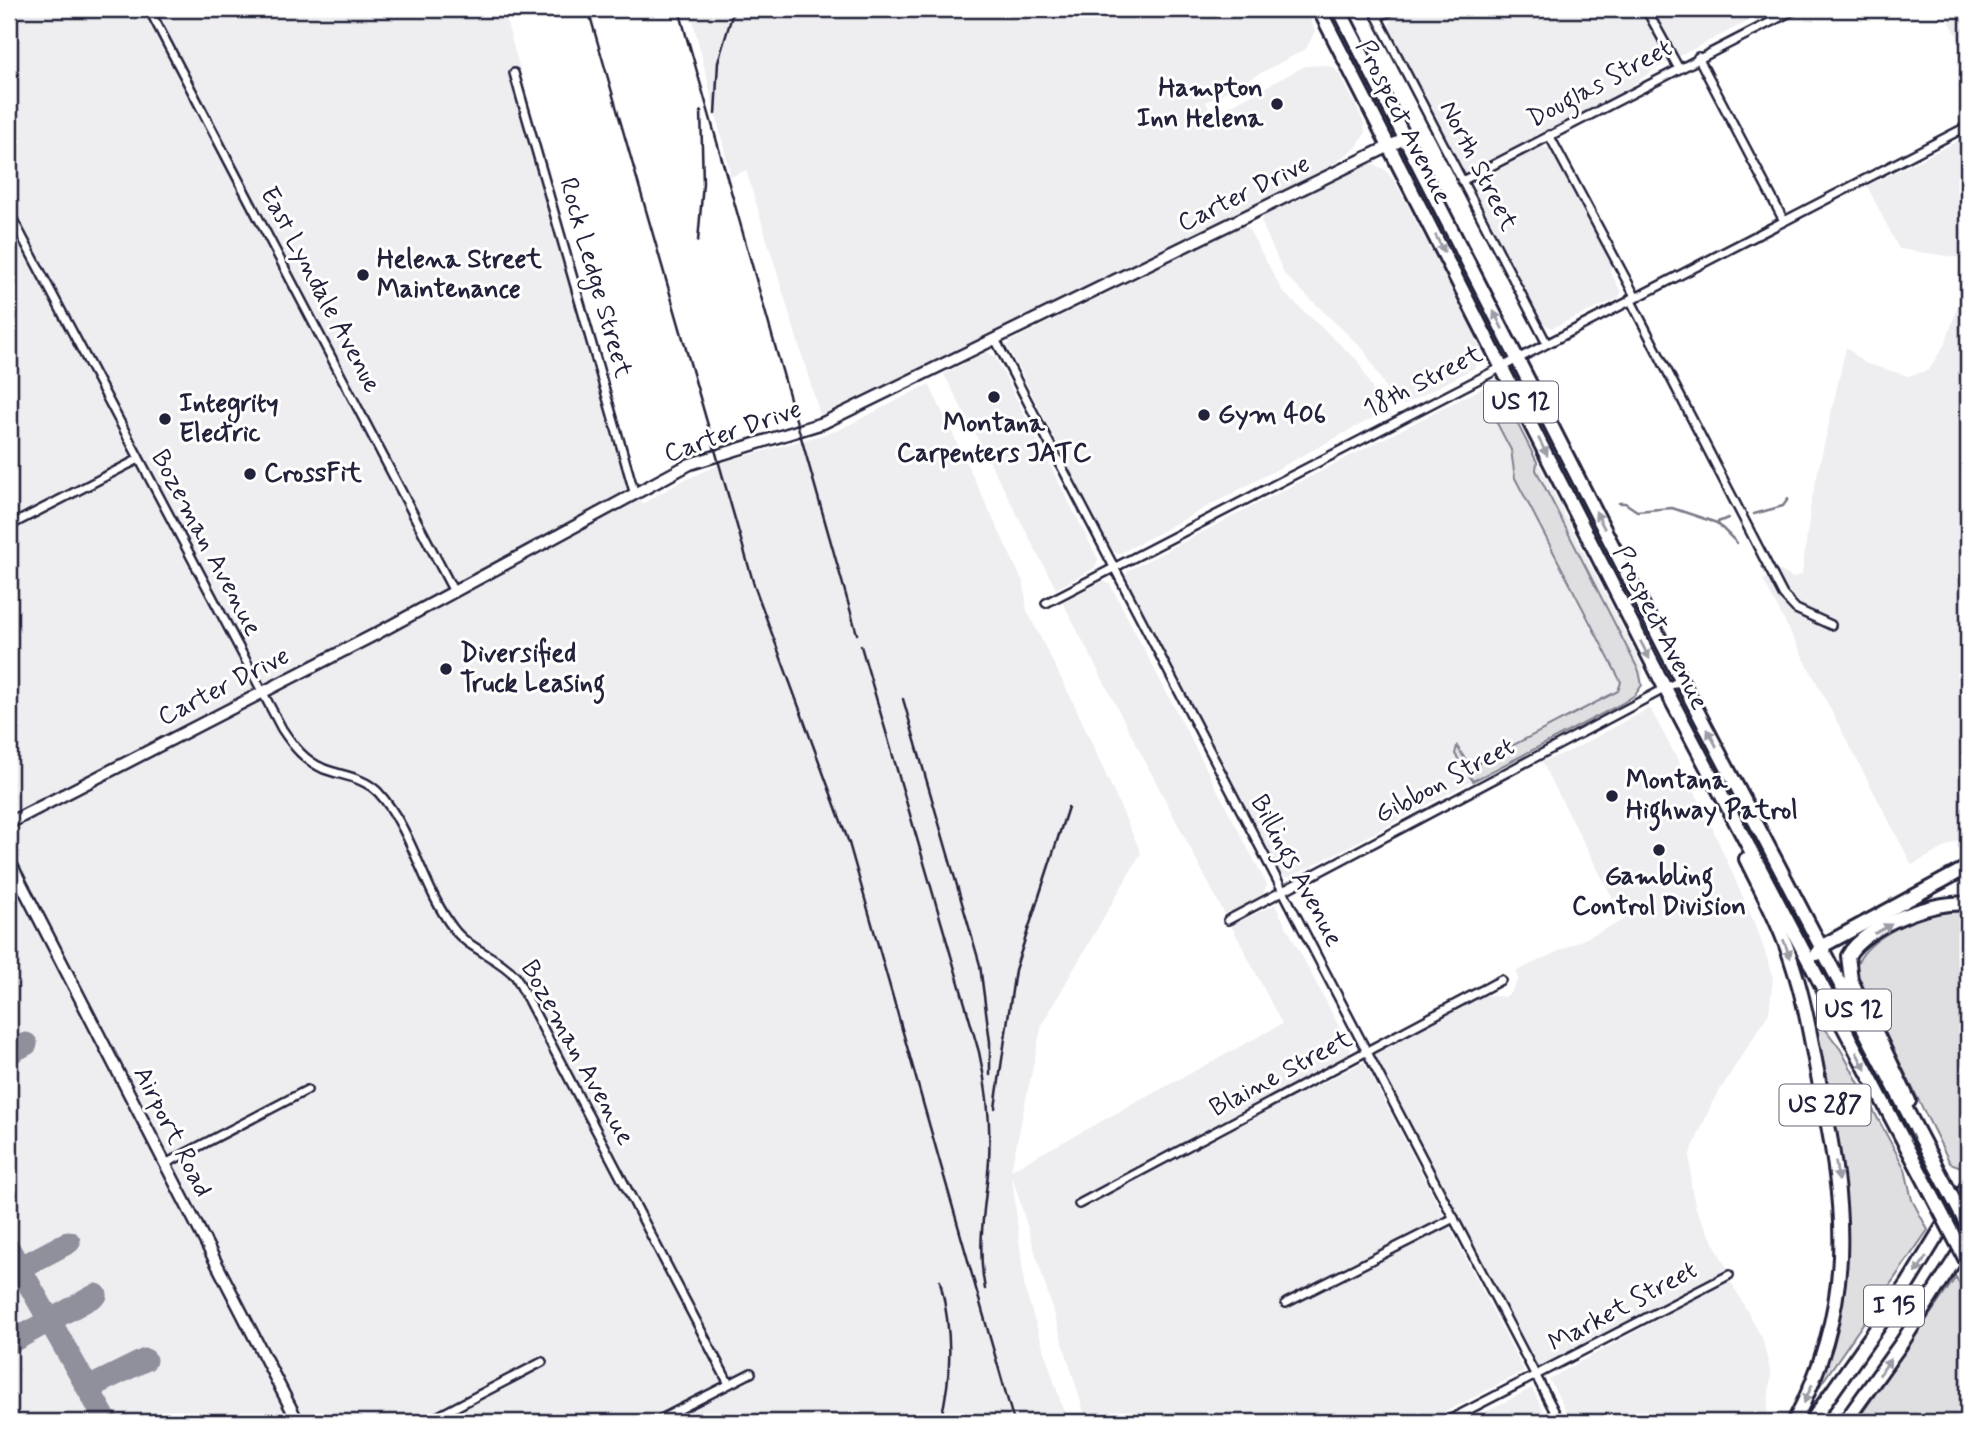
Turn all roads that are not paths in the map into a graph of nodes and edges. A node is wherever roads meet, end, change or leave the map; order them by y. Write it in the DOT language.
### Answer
graph roads {
  1 [pos="149,9"];
  2 [pos="1319,9"];
  3 [pos="1339,9"];
  4 [pos="1373,9"];
  5 [pos="1395,9"];
  6 [pos="1646,9"];
  7 [pos="1793,10"];
  8 [pos="1377,17"];
  9 [pos="1698,57"];
  10 [pos="1678,67"];
  11 [pos="514,73"];
  12 [pos="1968,126"];
  13 [pos="1549,135"];
  14 [pos="1406,138"];
  15 [pos="1390,146"];
  16 [pos="1462,181"];
  17 [pos="9,212"];
  18 [pos="1783,219"];
  19 [pos="1633,298"];
  20 [pos="995,339"];
  21 [pos="1546,342"];
  22 [pos="1517,357"];
  23 [pos="1502,365"];
  24 [pos="137,460"];
  25 [pos="635,495"];
  26 [pos="9,526"];
  27 [pos="1114,566"];
  28 [pos="453,590"];
  29 [pos="1046,603"];
  30 [pos="1831,625"];
  31 [pos="1681,680"];
  32 [pos="1665,688"];
  33 [pos="262,691"];
  34 [pos="1722,796"];
  35 [pos="9,823"];
  36 [pos="9,860"];
  37 [pos="1968,867"];
  38 [pos="1283,891"];
  39 [pos="1968,904"];
  40 [pos="1228,920"];
  41 [pos="1821,948"];
  42 [pos="1818,979"];
  43 [pos="1501,980"];
  44 [pos="1367,1053"];
  45 [pos="307,1090"];
  46 [pos="1920,1135"];
  47 [pos="165,1164"];
  48 [pos="1968,1185"];
  49 [pos="1079,1204"];
  50 [pos="1454,1218"];
  51 [pos="1968,1227"];
  52 [pos="1968,1239"];
  53 [pos="1968,1264"];
  54 [pos="1729,1275"];
  55 [pos="1286,1303"];
  56 [pos="542,1362"];
  57 [pos="751,1373"];
  58 [pos="1536,1376"];
  59 [pos="729,1384"];
  60 [pos="298,1422"];
  61 [pos="427,1422"];
  62 [pos="655,1422"];
  63 [pos="1445,1422"];
  64 [pos="1560,1422"];
  65 [pos="1794,1422"];
  66 [pos="1811,1422"];
  67 [pos="1845,1422"];
  1 -- 28 [label="street, East Lyndale Avenue"];
  2 -- 15 [label="highway, Prospect Avenue / US 12"];
  3 -- 14 [label="highway, Prospect Avenue / US 12"];
  4 -- 8 [label="street, North Street"];
  5 -- 8 [label="street"];
  6 -- 10 [label="street"];
  7 -- 9 [label="street, Douglas Street"];
  8 -- 16 [label="street, North Street"];
  9 -- 10 [label="street, Douglas Street"];
  9 -- 18 [label="street"];
  10 -- 13 [label="street, Douglas Street"];
  11 -- 25 [label="street, Rock Ledge Street"];
  12 -- 18 [label="street, 18th Street"];
  13 -- 16 [label="street, Douglas Street"];
  13 -- 19 [label="street"];
  14 -- 15 [label="street, Carter Drive"];
  22 -- 14 [label="highway, Prospect Avenue / US 12, one-way"];
  15 -- 20 [label="street, Carter Drive"];
  15 -- 23 [label="highway, Prospect Avenue / US 12, one-way"];
  16 -- 21 [label="street, North Street"];
  17 -- 24 [label="street, Bozeman Avenue"];
  18 -- 19 [label="street, 18th Street"];
  19 -- 21 [label="street, 18th Street"];
  19 -- 30 [label="street"];
  20 -- 25 [label="street, Carter Drive"];
  20 -- 27 [label="street, Billings Avenue"];
  21 -- 22 [label="street, 18th Street"];
  22 -- 23 [label="street, 18th Street"];
  31 -- 22 [label="highway, Prospect Avenue / US 12, one-way"];
  23 -- 27 [label="street, 18th Street"];
  23 -- 32 [label="highway, Prospect Avenue / US 12, one-way"];
  24 -- 26 [label="street"];
  24 -- 33 [label="street, Bozeman Avenue"];
  25 -- 28 [label="street, Carter Drive"];
  27 -- 29 [label="street, 18th Street"];
  27 -- 38 [label="street, Billings Avenue"];
  28 -- 33 [label="street, Carter Drive"];
  31 -- 32 [label="street, Gibbon Street"];
  41 -- 31 [label="highway, Prospect Avenue / US 12, one-way"];
  32 -- 34 [label="highway, Prospect Avenue / US 12"];
  32 -- 38 [label="street, Gibbon Street"];
  33 -- 35 [label="street, Carter Drive"];
  33 -- 59 [label="street, Bozeman Avenue"];
  34 -- 42 [label="highway, Prospect Avenue / US 12"];
  34 -- 65 [label="highway, US 287, one-way"];
  36 -- 47 [label="street, Airport Road"];
  37 -- 41 [label="highway"];
  38 -- 40 [label="street, Gibbon Street"];
  38 -- 44 [label="street, Billings Avenue"];
  46 -- 39 [label="highway, one-way"];
  41 -- 42 [label="highway"];
  41 -- 46 [label="highway, Prospect Avenue / US 12"];
  42 -- 53 [label="highway, Prospect Avenue, one-way, bridge"];
  43 -- 44 [label="street, Blaine Street"];
  44 -- 49 [label="street, Blaine Street"];
  44 -- 50 [label="street, Billings Avenue"];
  45 -- 47 [label="street"];
  46 -- 51 [label="highway, Prospect Avenue, bridge"];
  47 -- 60 [label="street, Airport Road"];
  48 -- 66 [label="highway, I 15, one-way"];
  50 -- 55 [label="street"];
  50 -- 58 [label="street, Billings Avenue"];
  67 -- 52 [label="highway, I 15, one-way"];
  54 -- 58 [label="street, Market Street"];
  56 -- 61 [label="street"];
  57 -- 59 [label="street"];
  58 -- 63 [label="street, Market Street"];
  58 -- 64 [label="street, Billings Avenue"];
  59 -- 62 [label="street"];
}
